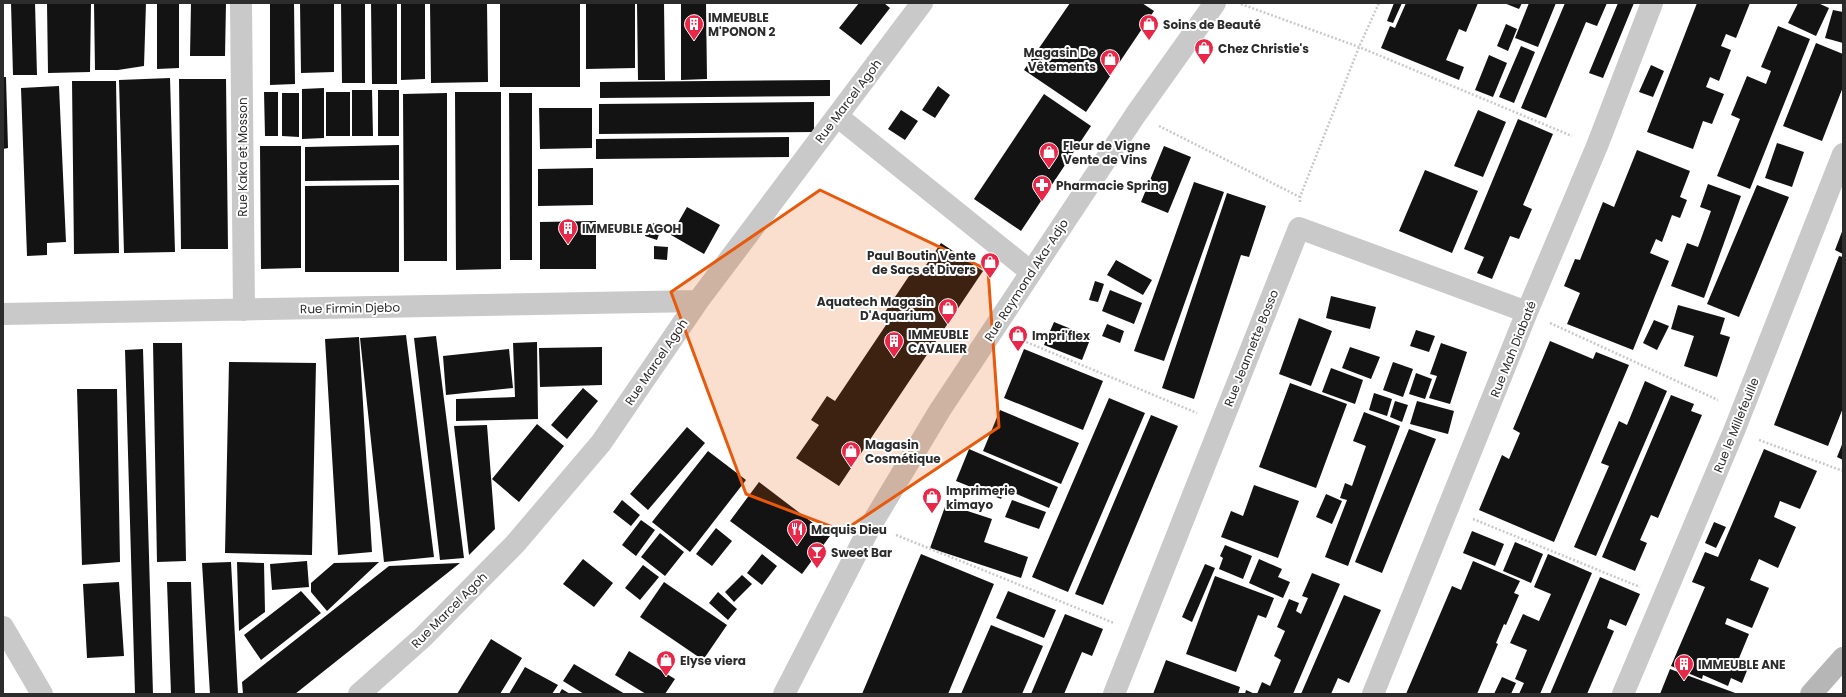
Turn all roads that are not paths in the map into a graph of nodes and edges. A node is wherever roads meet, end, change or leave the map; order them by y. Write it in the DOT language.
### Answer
graph roads {
  1 [pos="241,3"];
  2 [pos="922,3"];
  3 [pos="1215,3"];
  4 [pos="1652,3"];
  5 [pos="837,116"];
  6 [pos="1843,154"];
  7 [pos="1031,272"];
  8 [pos="698,301"];
  9 [pos="244,310"];
  10 [pos="1527,312"];
  11 [pos="3,314"];
  12 [pos="3,627"];
  13 [pos="1843,658"];
  14 [pos="42,694"];
  15 [pos="359,694"];
  16 [pos="784,694"];
  17 [pos="1114,694"];
  18 [pos="1373,694"];
  19 [pos="1623,694"];
  20 [pos="1811,694"];
  1 -- 9 [label="street, Rue Kaka et Mosson"];
  2 -- 5 [label="street, Rue Marcel Agoh"];
  3 -- 7 [label="street, Rue Raymond Aka-Adjo"];
  4 -- 10 [label="street, Rue Mah Diabaté"];
  5 -- 7 [label="street"];
  5 -- 8 [label="street, Rue Marcel Agoh"];
  6 -- 19 [label="street, Rue le Millefeuille"];
  7 -- 16 [label="street, Rue Raymond Aka-Adjo"];
  8 -- 9 [label="street, Rue Firmin Djebo"];
  8 -- 15 [label="street, Rue Marcel Agoh"];
  9 -- 11 [label="street, Rue Firmin Djebo"];
  10 -- 17 [label="street, Rue Jeannette Bosso"];
  10 -- 18 [label="street, Rue Mah Diabaté"];
  12 -- 14 [label="street"];
  13 -- 20 [label="street"];
}
